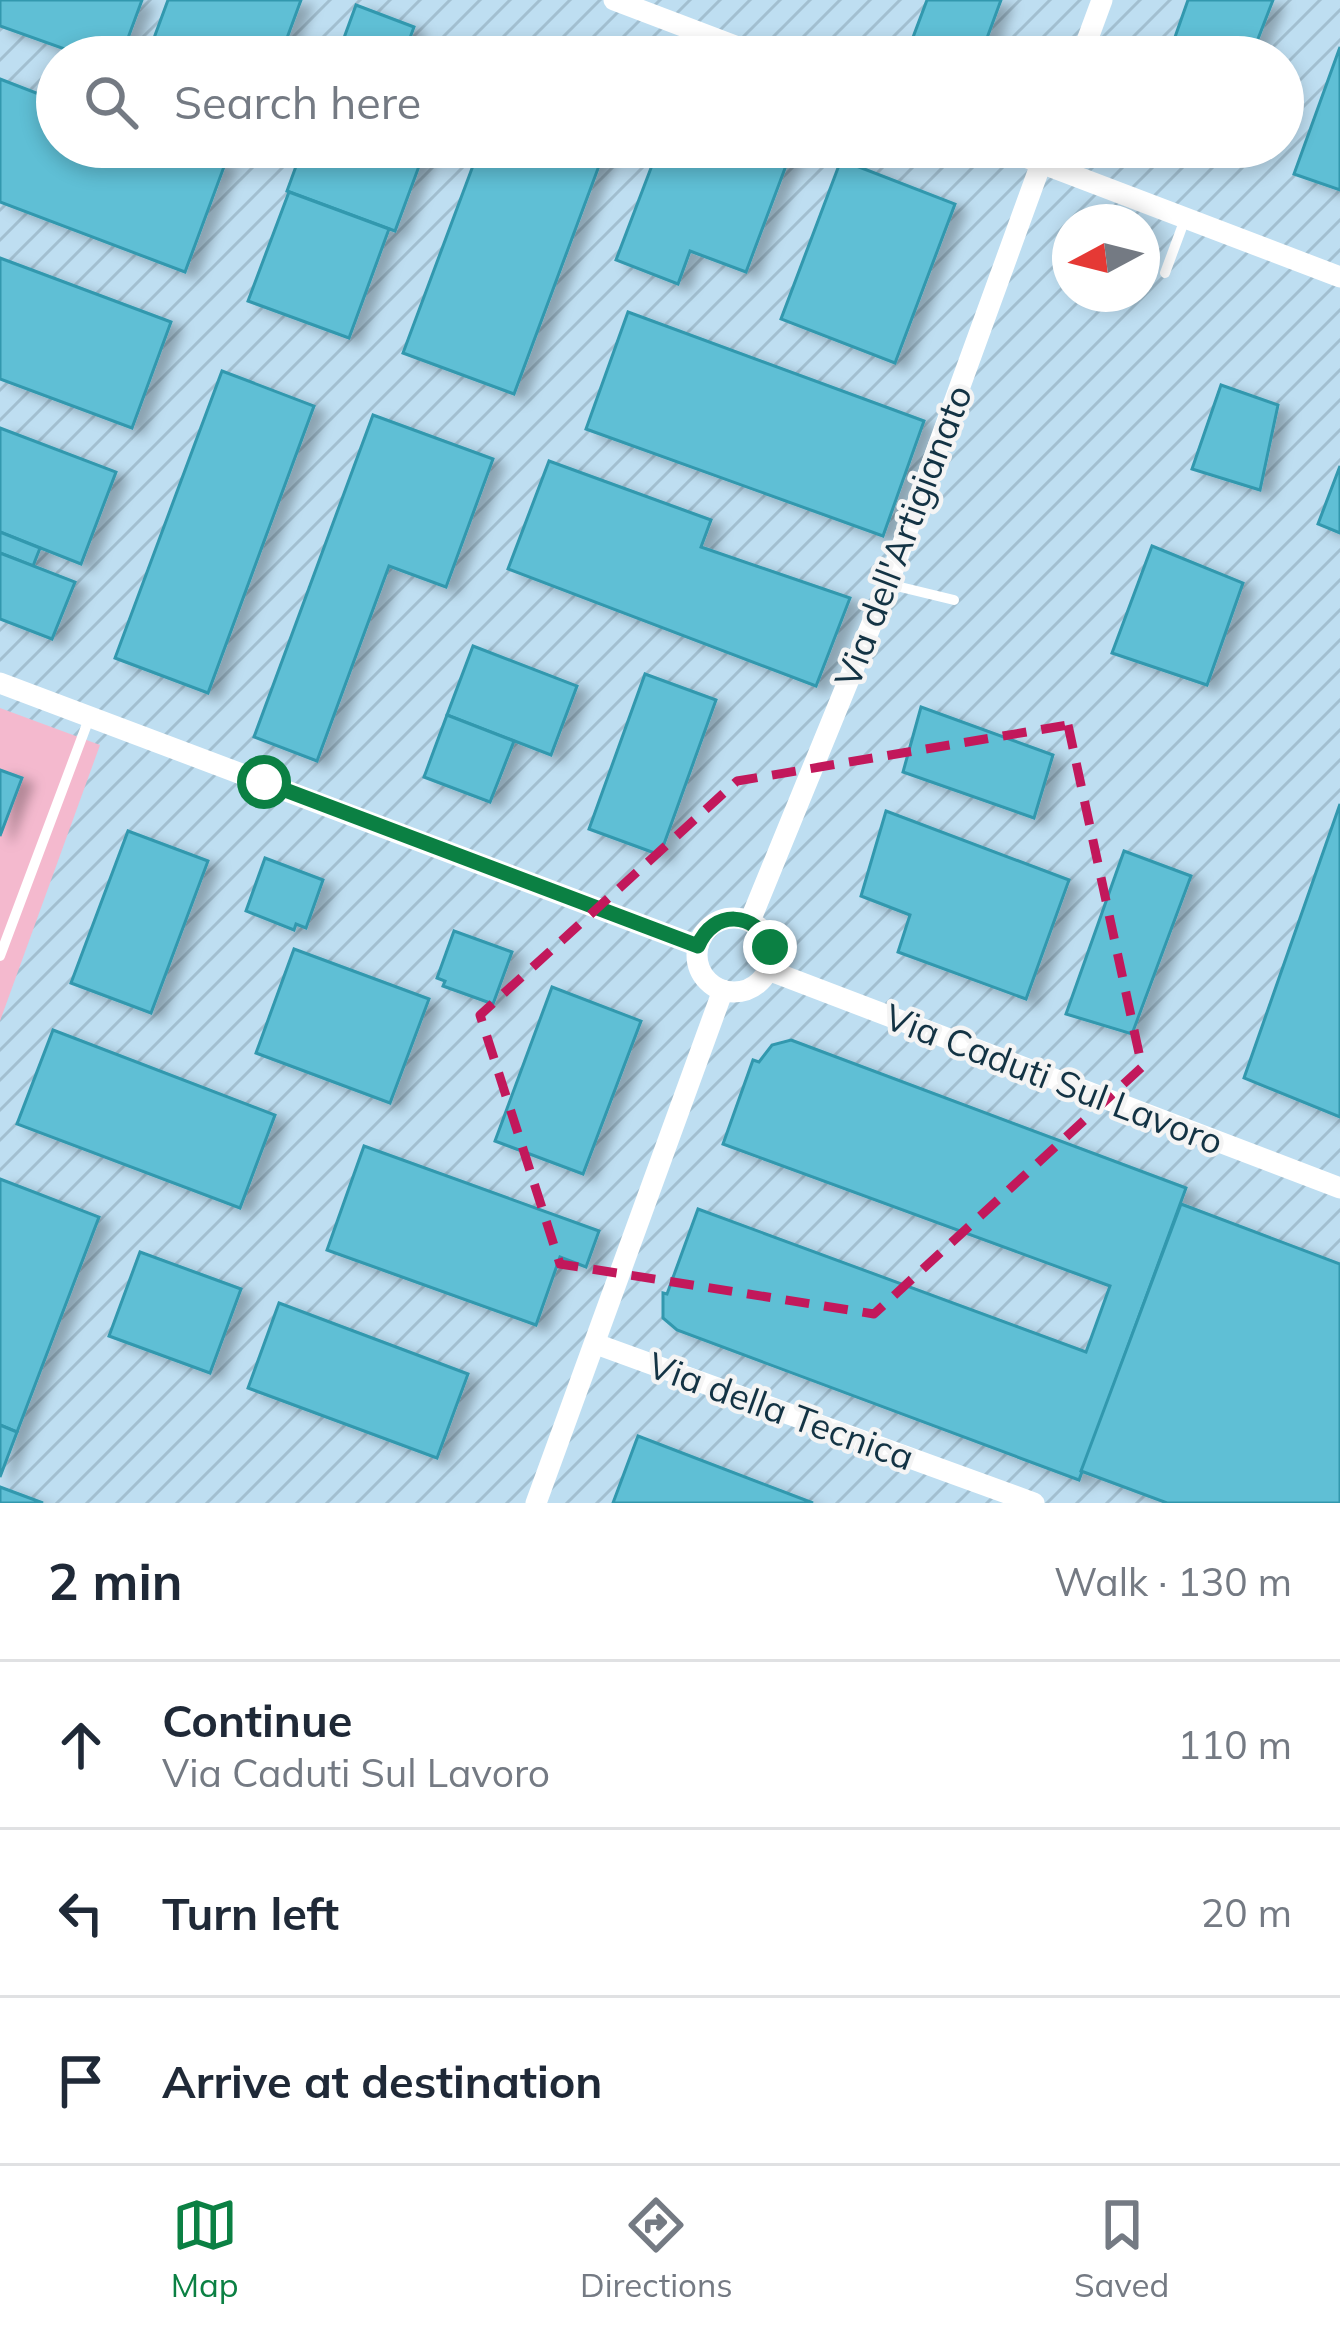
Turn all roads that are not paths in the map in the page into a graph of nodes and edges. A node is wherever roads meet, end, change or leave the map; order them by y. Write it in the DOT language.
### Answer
graph roads {
  1 [pos="614,0"];
  2 [pos="1102,0"];
  3 [pos="709,36"];
  4 [pos="1089,36"];
  5 [pos="1039,168"];
  6 [pos="1073,168"];
  7 [pos="1186,218"];
  8 [pos="1165,273"];
  9 [pos="1340,277"];
  10 [pos="888,584"];
  11 [pos="954,600"];
  12 [pos="0,683"];
  13 [pos="90,716"];
  14 [pos="750,921"];
  15 [pos="698,946"];
  16 [pos="0,956"];
  17 [pos="768,970"];
  18 [pos="723,990"];
  19 [pos="1340,1188"];
  20 [pos="596,1343"];
  21 [pos="536,1503"];
  22 [pos="1034,1503"];
  1 -- 3 [label="street"];
  2 -- 4 [label="street"];
  5 -- 10 [label="street, Via dell'Artigianato"];
  6 -- 7 [label="street"];
  7 -- 8 [label="lane"];
  7 -- 9 [label="street"];
  10 -- 11 [label="lane"];
  10 -- 14 [label="street, Via dell'Artigianato"];
  12 -- 13 [label="street"];
  13 -- 15 [label="street"];
  13 -- 16 [label="lane"];
  14 -- 15 [label="street"];
  14 -- 17 [label="street"];
  15 -- 18 [label="street"];
  17 -- 18 [label="street"];
  17 -- 19 [label="street, Via Caduti Sul Lavoro"];
  18 -- 20 [label="street"];
  20 -- 21 [label="street"];
  20 -- 22 [label="street, Via della Tecnica"];
}
